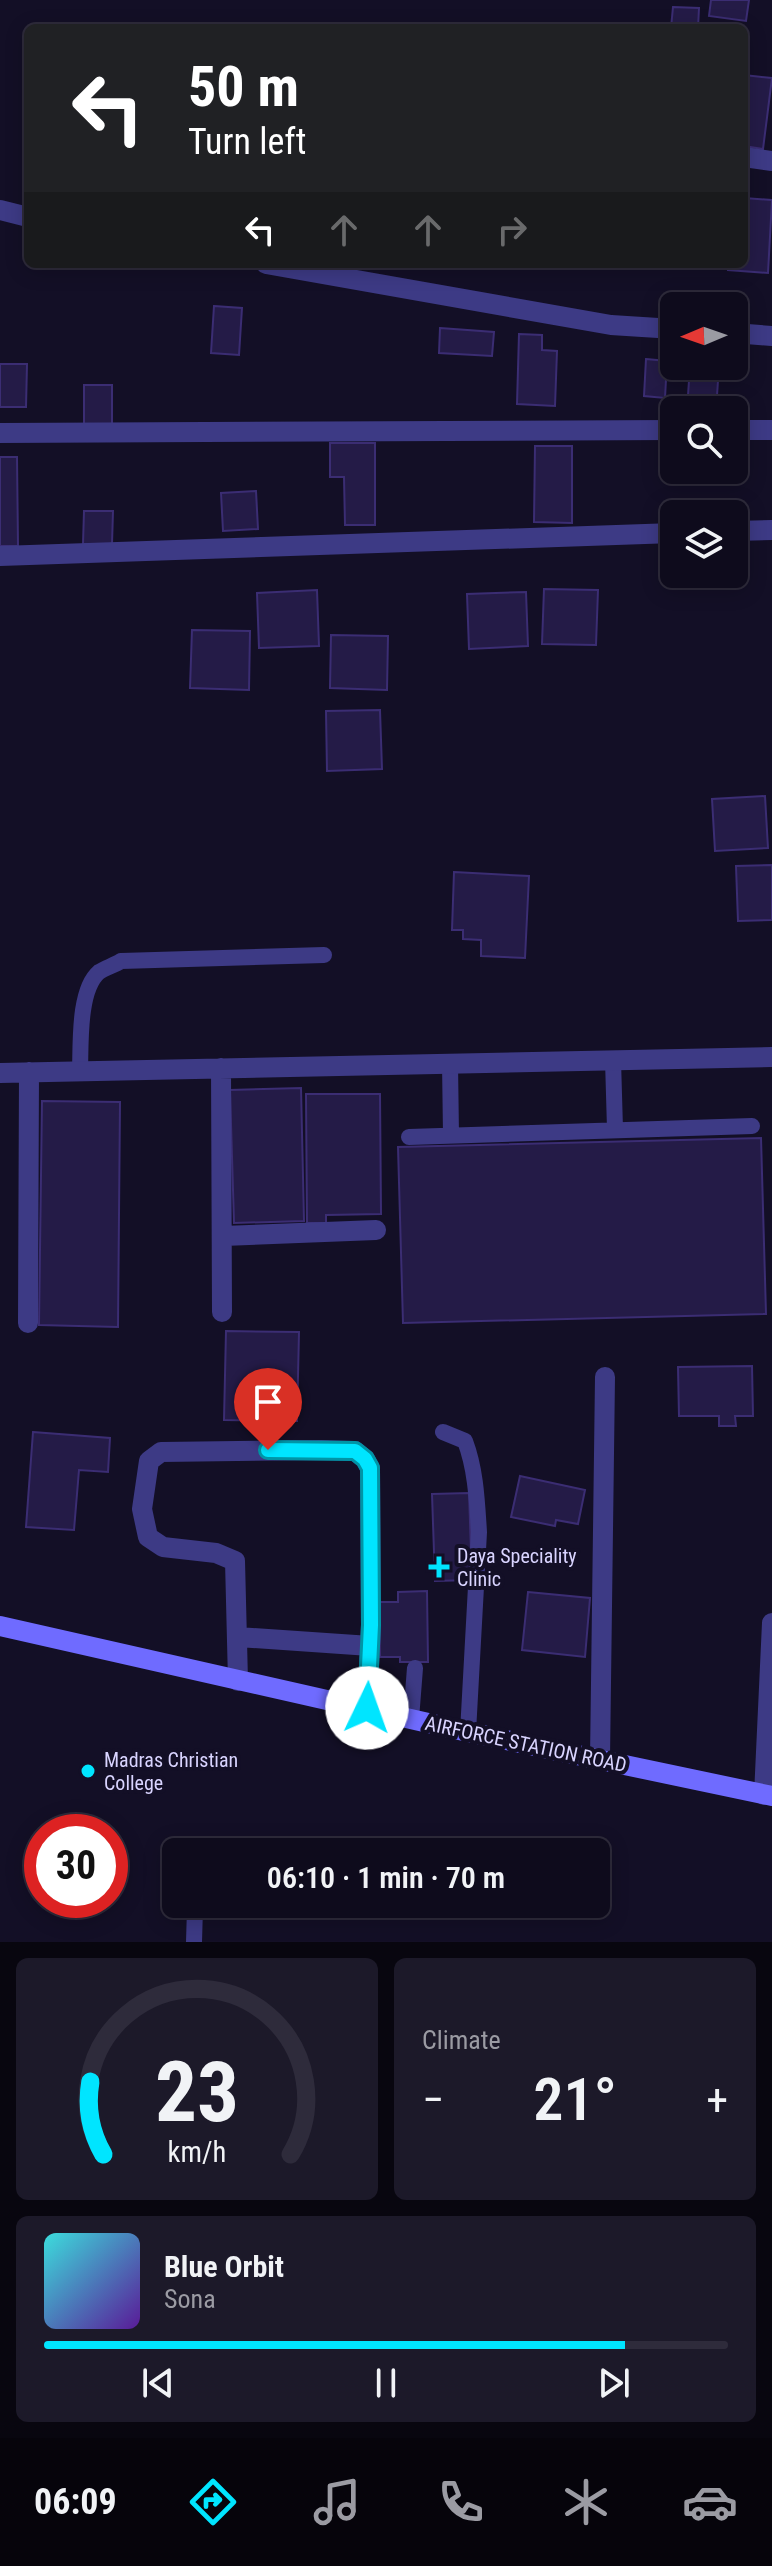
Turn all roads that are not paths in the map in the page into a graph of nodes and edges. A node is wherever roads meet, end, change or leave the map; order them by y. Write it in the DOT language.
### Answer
graph roads {
  1 [pos="748,158"];
  2 [pos="772,161"];
  3 [pos="0,210"];
  4 [pos="24,216"];
  5 [pos="289,268"];
  6 [pos="660,328"];
  7 [pos="748,334"];
  8 [pos="772,336"];
  9 [pos="660,430"];
  10 [pos="748,430"];
  11 [pos="772,430"];
  12 [pos="0,433"];
  13 [pos="772,530"];
  14 [pos="748,531"];
  15 [pos="660,533"];
  16 [pos="0,556"];
  17 [pos="324,955"];
  18 [pos="772,1057"];
  19 [pos="613,1060"];
  20 [pos="450,1063"];
  21 [pos="221,1068"];
  22 [pos="80,1070"];
  23 [pos="29,1072"];
  24 [pos="0,1073"];
  25 [pos="752,1126"];
  26 [pos="615,1129"];
  27 [pos="451,1135"];
  28 [pos="409,1137"];
  29 [pos="376,1230"];
  30 [pos="223,1236"];
  31 [pos="222,1312"];
  32 [pos="28,1323"];
  33 [pos="605,1377"];
  34 [pos="443,1432"];
  35 [pos="772,1623"];
  36 [pos="0,1626"];
  37 [pos="238,1637"];
  38 [pos="370,1646"];
  39 [pos="415,1668"];
  40 [pos="238,1681"];
  41 [pos="367,1708"];
  42 [pos="411,1719"];
  43 [pos="468,1732"];
  44 [pos="600,1759"];
  45 [pos="768,1796"];
  46 [pos="195,1918"];
  47 [pos="194,1942"];
  1 -- 2 [label="street"];
  3 -- 4 [label="street"];
  5 -- 6 [label="street"];
  7 -- 8 [label="street"];
  9 -- 12 [label="street"];
  10 -- 11 [label="street"];
  13 -- 14 [label="street"];
  15 -- 16 [label="street"];
  17 -- 22 [label="lane"];
  18 -- 19 [label="street"];
  19 -- 20 [label="street"];
  19 -- 26 [label="lane"];
  20 -- 21 [label="street"];
  20 -- 27 [label="lane"];
  21 -- 22 [label="street"];
  21 -- 30 [label="street"];
  22 -- 23 [label="street"];
  23 -- 24 [label="street"];
  23 -- 32 [label="street"];
  25 -- 26 [label="lane"];
  26 -- 27 [label="lane"];
  27 -- 28 [label="lane"];
  29 -- 30 [label="street"];
  30 -- 31 [label="street"];
  33 -- 44 [label="street"];
  34 -- 43 [label="lane"];
  35 -- 45 [label="street"];
  36 -- 40 [label="street, AIRFORCE STATION ROAD"];
  37 -- 38 [label="street"];
  37 -- 38 [label="street"];
  37 -- 40 [label="street"];
  38 -- 41 [label="street"];
  39 -- 42 [label="lane"];
  40 -- 41 [label="street, AIRFORCE STATION ROAD"];
  41 -- 42 [label="street, AIRFORCE STATION ROAD"];
  42 -- 43 [label="street, AIRFORCE STATION ROAD"];
  43 -- 44 [label="street, AIRFORCE STATION ROAD"];
  44 -- 45 [label="street, AIRFORCE STATION ROAD"];
  46 -- 47 [label="lane"];
}
